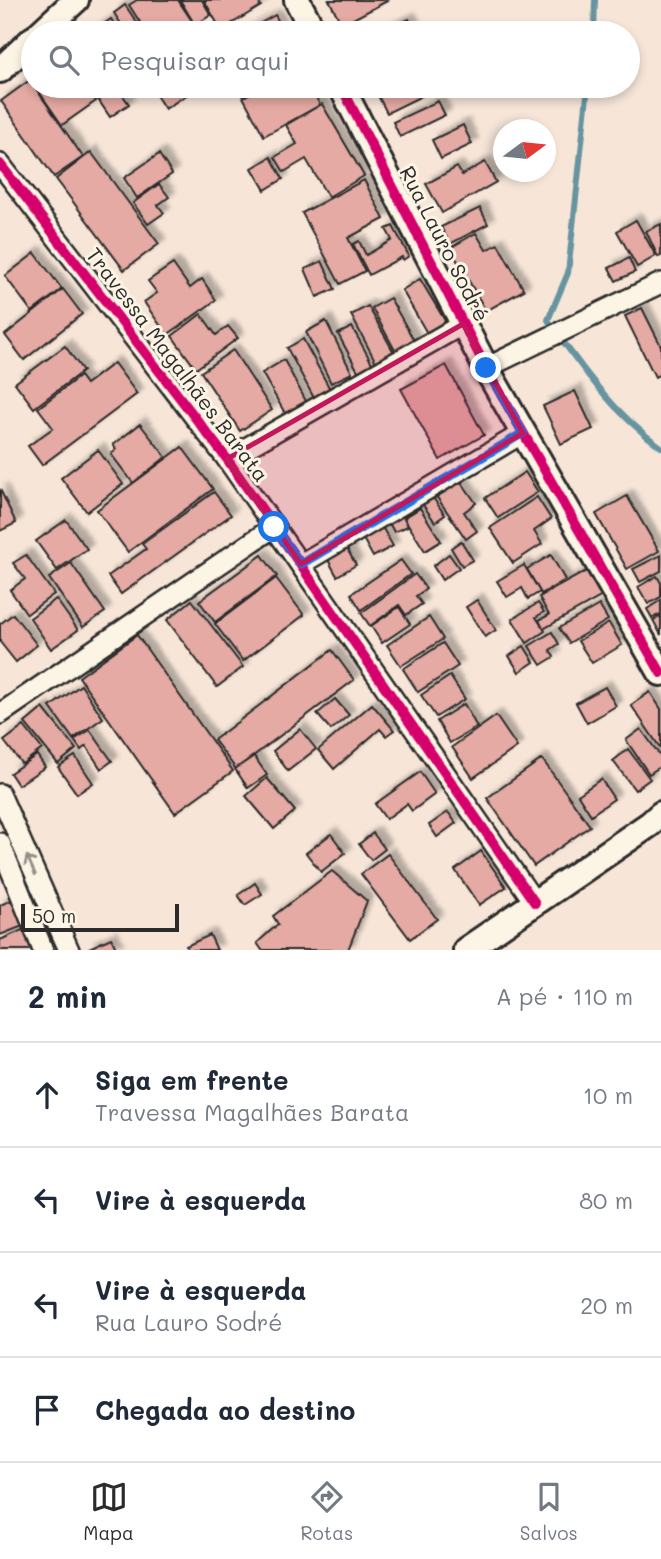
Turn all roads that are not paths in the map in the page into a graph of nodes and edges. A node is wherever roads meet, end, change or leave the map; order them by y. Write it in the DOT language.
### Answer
graph roads {
  1 [pos="76,0"];
  2 [pos="298,0"];
  3 [pos="53,21"];
  4 [pos="308,21"];
  5 [pos="21,50"];
  6 [pos="0,70"];
  7 [pos="347,98"];
  8 [pos="0,164"];
  9 [pos="661,283"];
  10 [pos="463,324"];
  11 [pos="486,368"];
  12 [pos="523,433"];
  13 [pos="227,459"];
  14 [pos="274,527"];
  15 [pos="301,564"];
  16 [pos="661,673"];
  17 [pos="0,714"];
  18 [pos="0,794"];
  19 [pos="661,814"];
  20 [pos="0,843"];
  21 [pos="535,903"];
  22 [pos="67,949"];
  23 [pos="43,950"];
  24 [pos="466,950"];
  1 -- 3 [label="street"];
  2 -- 4 [label="street"];
  5 -- 6 [label="street"];
  7 -- 10 [label="street, Rua Lauro Sodré"];
  8 -- 13 [label="street, Travessa Magalhães Barata"];
  9 -- 11 [label="street"];
  10 -- 11 [label="street, Rua Lauro Sodré"];
  10 -- 13 [label="street"];
  11 -- 12 [label="street, Rua Lauro Sodré"];
  12 -- 15 [label="street"];
  12 -- 16 [label="street, Rua Lauro Sodré"];
  13 -- 14 [label="street, Travessa Magalhães Barata"];
  14 -- 15 [label="street, Travessa Magalhães Barata"];
  14 -- 17 [label="street"];
  15 -- 21 [label="street, Travessa Magalhães Barata"];
  22 -- 18 [label="street, one-way"];
  19 -- 21 [label="street"];
  20 -- 23 [label="street"];
  21 -- 24 [label="street"];
}
